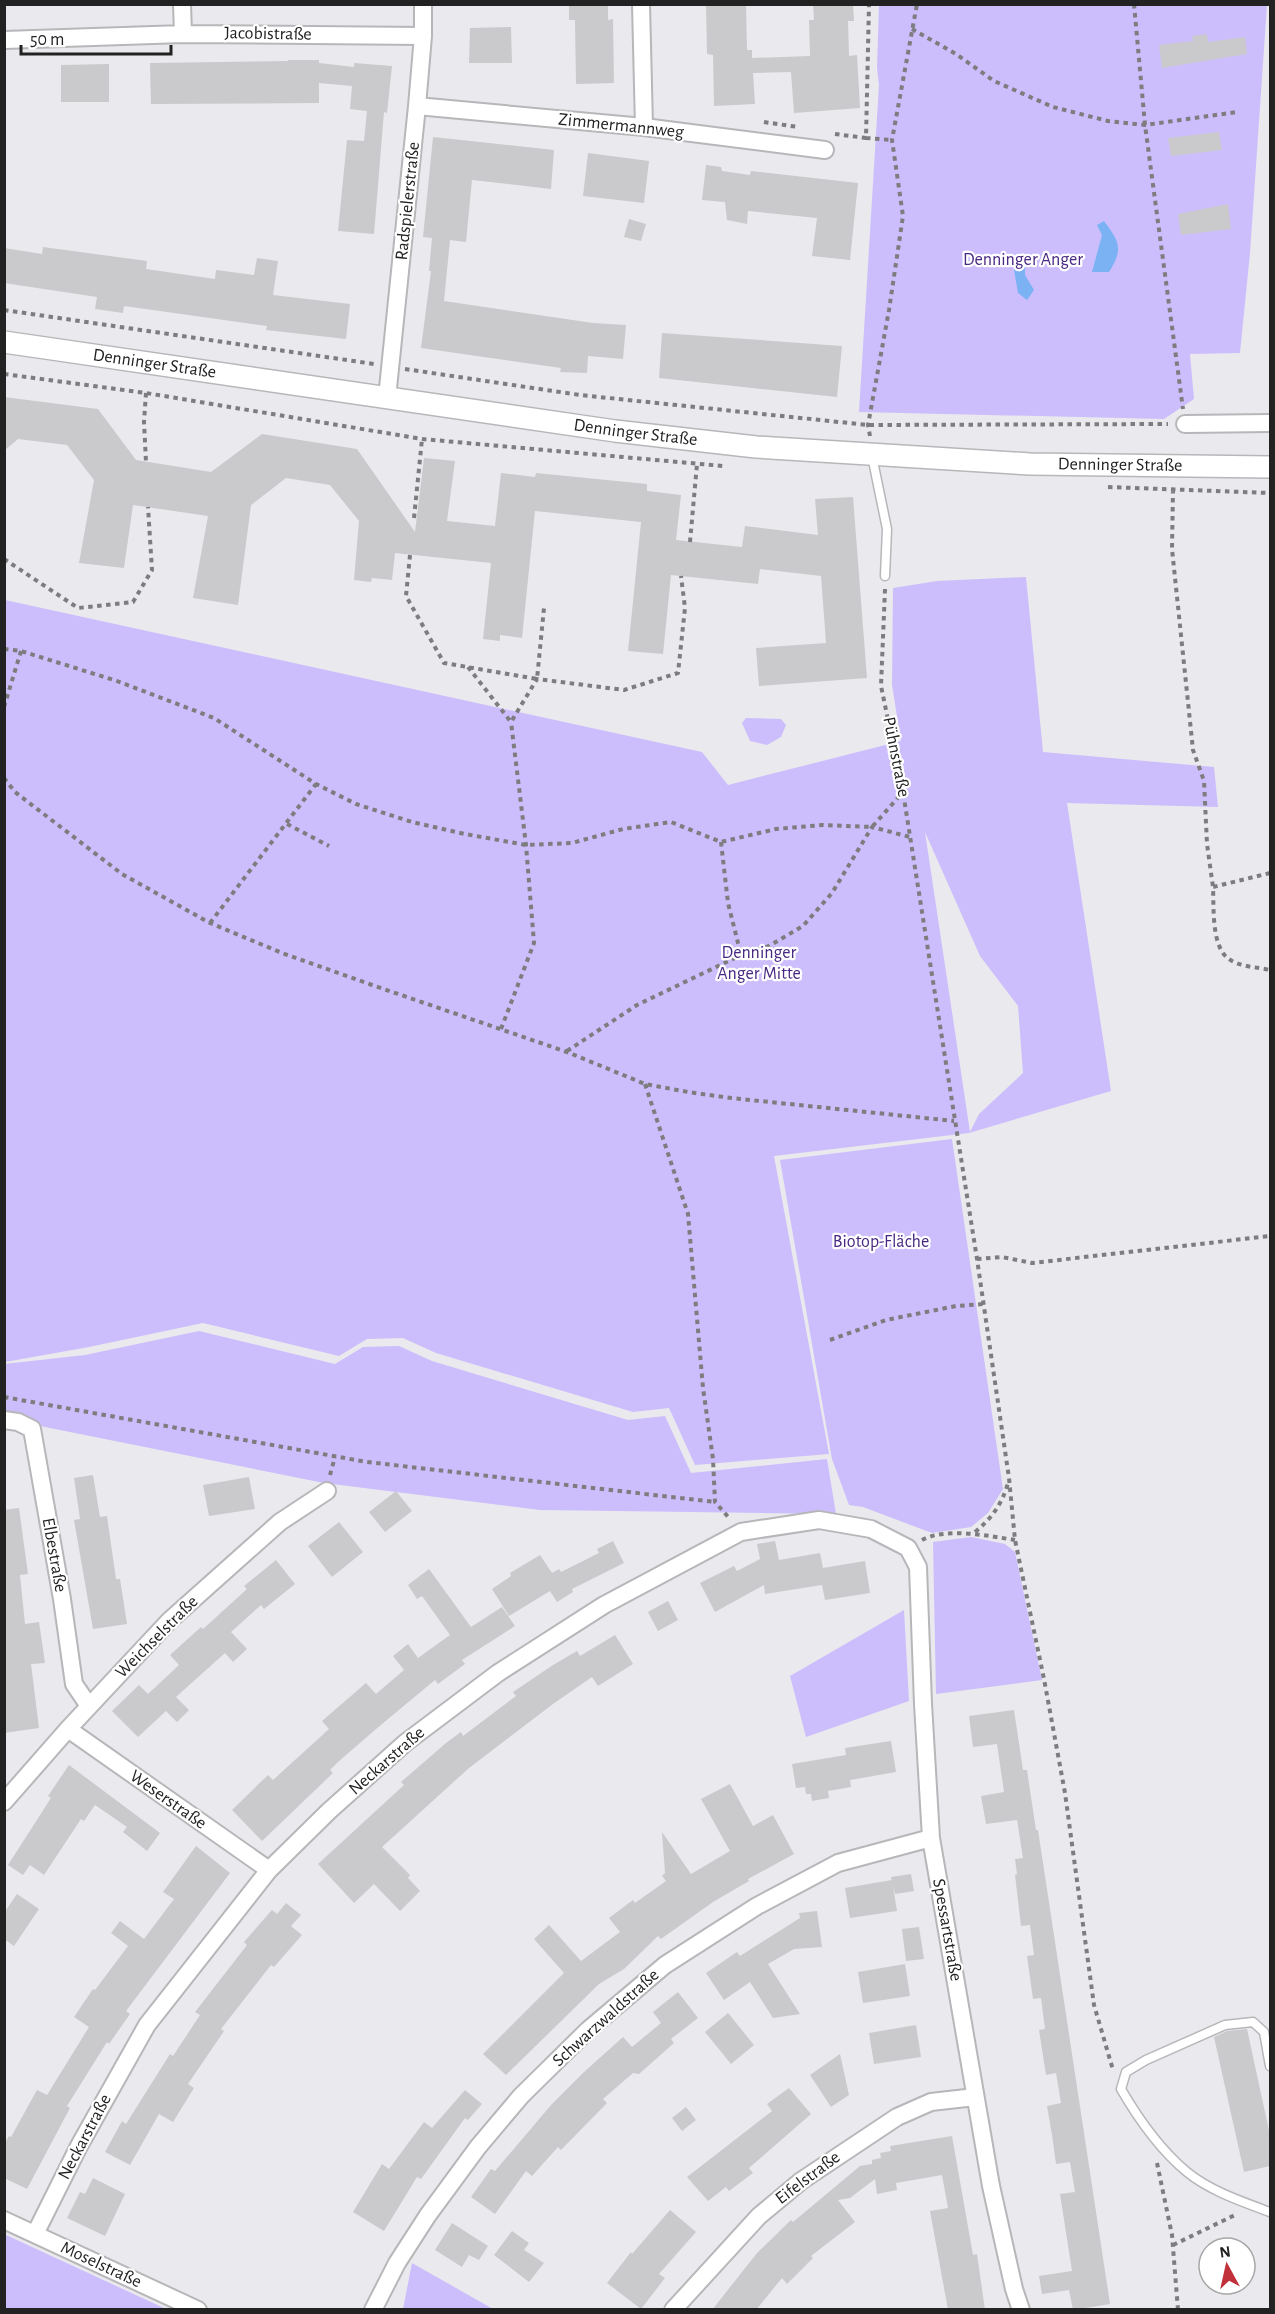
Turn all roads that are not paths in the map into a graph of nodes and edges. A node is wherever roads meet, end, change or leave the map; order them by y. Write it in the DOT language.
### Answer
graph roads {
  1 [pos="182,4"];
  2 [pos="423,4"];
  3 [pos="642,4"];
  4 [pos="183,34"];
  5 [pos="423,36"];
  6 [pos="4,40"];
  7 [pos="417,106"];
  8 [pos="644,127"];
  9 [pos="827,142"];
  10 [pos="4,342"];
  11 [pos="387,398"];
  12 [pos="1270,423"];
  13 [pos="1185,424"];
  14 [pos="872,456"];
  15 [pos="1270,467"];
  16 [pos="885,576"];
  17 [pos="4,1420"];
  18 [pos="327,1491"];
  19 [pos="908,1548"];
  20 [pos="89,1706"];
  21 [pos="68,1729"];
  22 [pos="4,1802"];
  23 [pos="931,1838"];
  24 [pos="269,1870"];
  25 [pos="1270,2066"];
  26 [pos="975,2097"];
  27 [pos="1270,2212"];
  28 [pos="4,2220"];
  29 [pos="35,2234"];
  30 [pos="198,2310"];
  31 [pos="373,2310"];
  32 [pos="674,2310"];
  33 [pos="1021,2310"];
  1 -- 4 [label="street"];
  2 -- 5 [label="street, Radspielerstraße"];
  3 -- 8 [label="street"];
  4 -- 5 [label="street, Jacobistraße"];
  4 -- 6 [label="street, Jacobistraße"];
  5 -- 7 [label="street, Radspielerstraße"];
  7 -- 8 [label="street, Zimmermannweg"];
  7 -- 11 [label="street, Radspielerstraße"];
  8 -- 9 [label="street, Zimmermannweg"];
  10 -- 11 [label="street, Denninger Straße"];
  11 -- 14 [label="street, Denninger Straße"];
  12 -- 13 [label="street"];
  14 -- 15 [label="street, Denninger Straße"];
  14 -- 16 [label="lane"];
  17 -- 20 [label="street, Elbestraße"];
  18 -- 20 [label="street, Weichselstraße"];
  19 -- 23 [label="street, Spessartstraße"];
  19 -- 24 [label="street, Neckarstraße"];
  20 -- 21 [label="street, Weichselstraße"];
  21 -- 22 [label="street, Weichselstraße"];
  21 -- 24 [label="street, Weserstraße"];
  23 -- 26 [label="street, Spessartstraße"];
  23 -- 31 [label="street, Schwarzwaldstraße"];
  24 -- 29 [label="street, Neckarstraße"];
  25 -- 27 [label="lane"];
  26 -- 32 [label="street, Eifelstraße"];
  26 -- 33 [label="street, Spessartstraße"];
  28 -- 29 [label="street, Moselstraße"];
  29 -- 30 [label="street, Moselstraße"];
}
